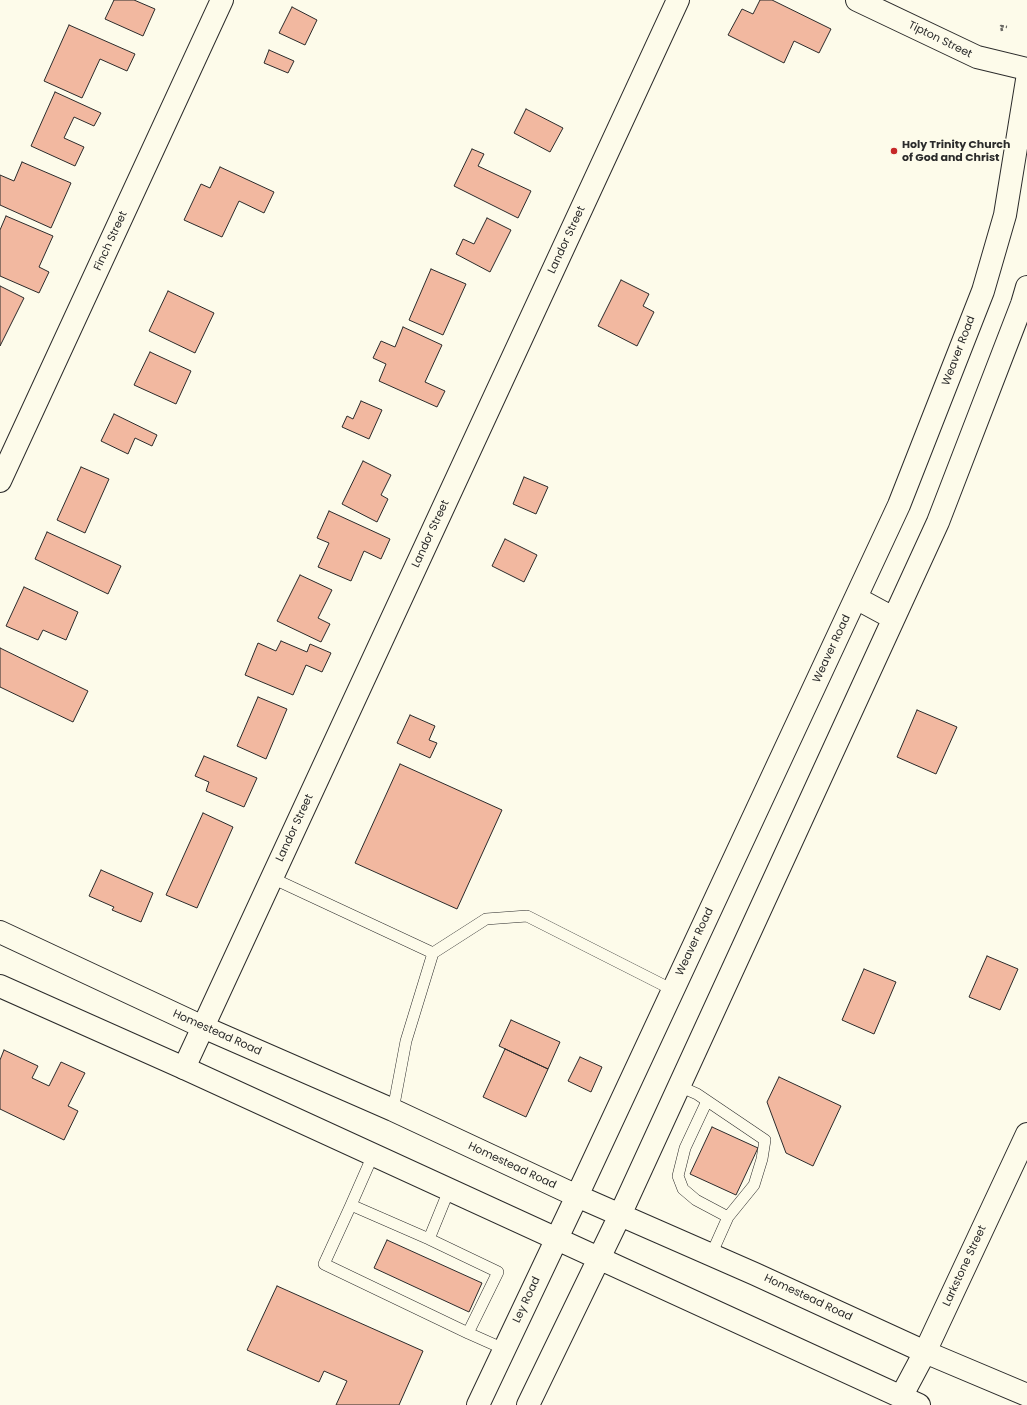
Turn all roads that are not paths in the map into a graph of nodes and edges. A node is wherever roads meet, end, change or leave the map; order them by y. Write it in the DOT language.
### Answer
graph roads {
  1 [pos="222,0"];
  2 [pos="678,0"];
  3 [pos="857,0"];
  4 [pos="1027,69"];
  5 [pos="1027,80"];
  6 [pos="1027,287"];
  7 [pos="0,481"];
  8 [pos="856,598"];
  9 [pos="894,618"];
  10 [pos="272,878"];
  11 [pos="0,932"];
  12 [pos="433,953"];
  13 [pos="0,986"];
  14 [pos="673,990"];
  15 [pos="203,1027"];
  16 [pos="184,1068"];
  17 [pos="679,1086"];
  18 [pos="708,1101"];
  19 [pos="393,1110"];
  20 [pos="1027,1134"];
  21 [pos="373,1155"];
  22 [pos="449,1190"];
  23 [pos="577,1196"];
  24 [pos="351,1205"];
  25 [pos="620,1215"];
  26 [pos="728,1217"];
  27 [pos="429,1239"];
  28 [pos="556,1239"];
  29 [pos="711,1255"];
  30 [pos="599,1259"];
  31 [pos="468,1333"];
  32 [pos="504,1349"];
  33 [pos="925,1352"];
  34 [pos="1027,1395"];
  35 [pos="910,1401"];
  36 [pos="478,1405"];
  37 [pos="528,1405"];
  1 -- 7 [label="main road, Finch Street"];
  2 -- 10 [label="main road, Landor Street"];
  3 -- 4 [label="main road, Tipton Street"];
  5 -- 8 [label="main road, Weaver Road"];
  6 -- 9 [label="main road"];
  8 -- 9 [label="main road"];
  8 -- 14 [label="main road, Weaver Road"];
  9 -- 17 [label="main road"];
  10 -- 12 [label="lane"];
  10 -- 15 [label="main road, Landor Street"];
  11 -- 15 [label="main road, Homestead Road"];
  12 -- 14 [label="lane"];
  12 -- 19 [label="lane"];
  13 -- 16 [label="main road"];
  14 -- 23 [label="main road, Weaver Road"];
  15 -- 16 [label="main road, Landor Street"];
  15 -- 19 [label="main road, Homestead Road"];
  16 -- 21 [label="main road"];
  17 -- 18 [label="lane"];
  17 -- 25 [label="main road"];
  18 -- 26 [label="lane"];
  18 -- 26 [label="lane"];
  19 -- 23 [label="main road, Homestead Road"];
  20 -- 33 [label="main road, Larkstone Street"];
  21 -- 22 [label="main road"];
  21 -- 24 [label="lane"];
  22 -- 27 [label="lane"];
  22 -- 28 [label="main road"];
  23 -- 25 [label="main road, Homestead Road"];
  23 -- 28 [label="main road, Ley Road"];
  24 -- 27 [label="lane"];
  24 -- 31 [label="lane"];
  25 -- 29 [label="main road, Homestead Road"];
  25 -- 30 [label="main road"];
  26 -- 29 [label="lane"];
  27 -- 31 [label="lane"];
  28 -- 30 [label="main road"];
  28 -- 32 [label="main road, Ley Road"];
  29 -- 33 [label="main road, Homestead Road"];
  30 -- 35 [label="main road"];
  30 -- 37 [label="main road"];
  31 -- 32 [label="lane"];
  32 -- 36 [label="main road, Ley Road"];
  33 -- 34 [label="main road, Homestead Road"];
  33 -- 35 [label="main road, Larkstone Street"];
}
